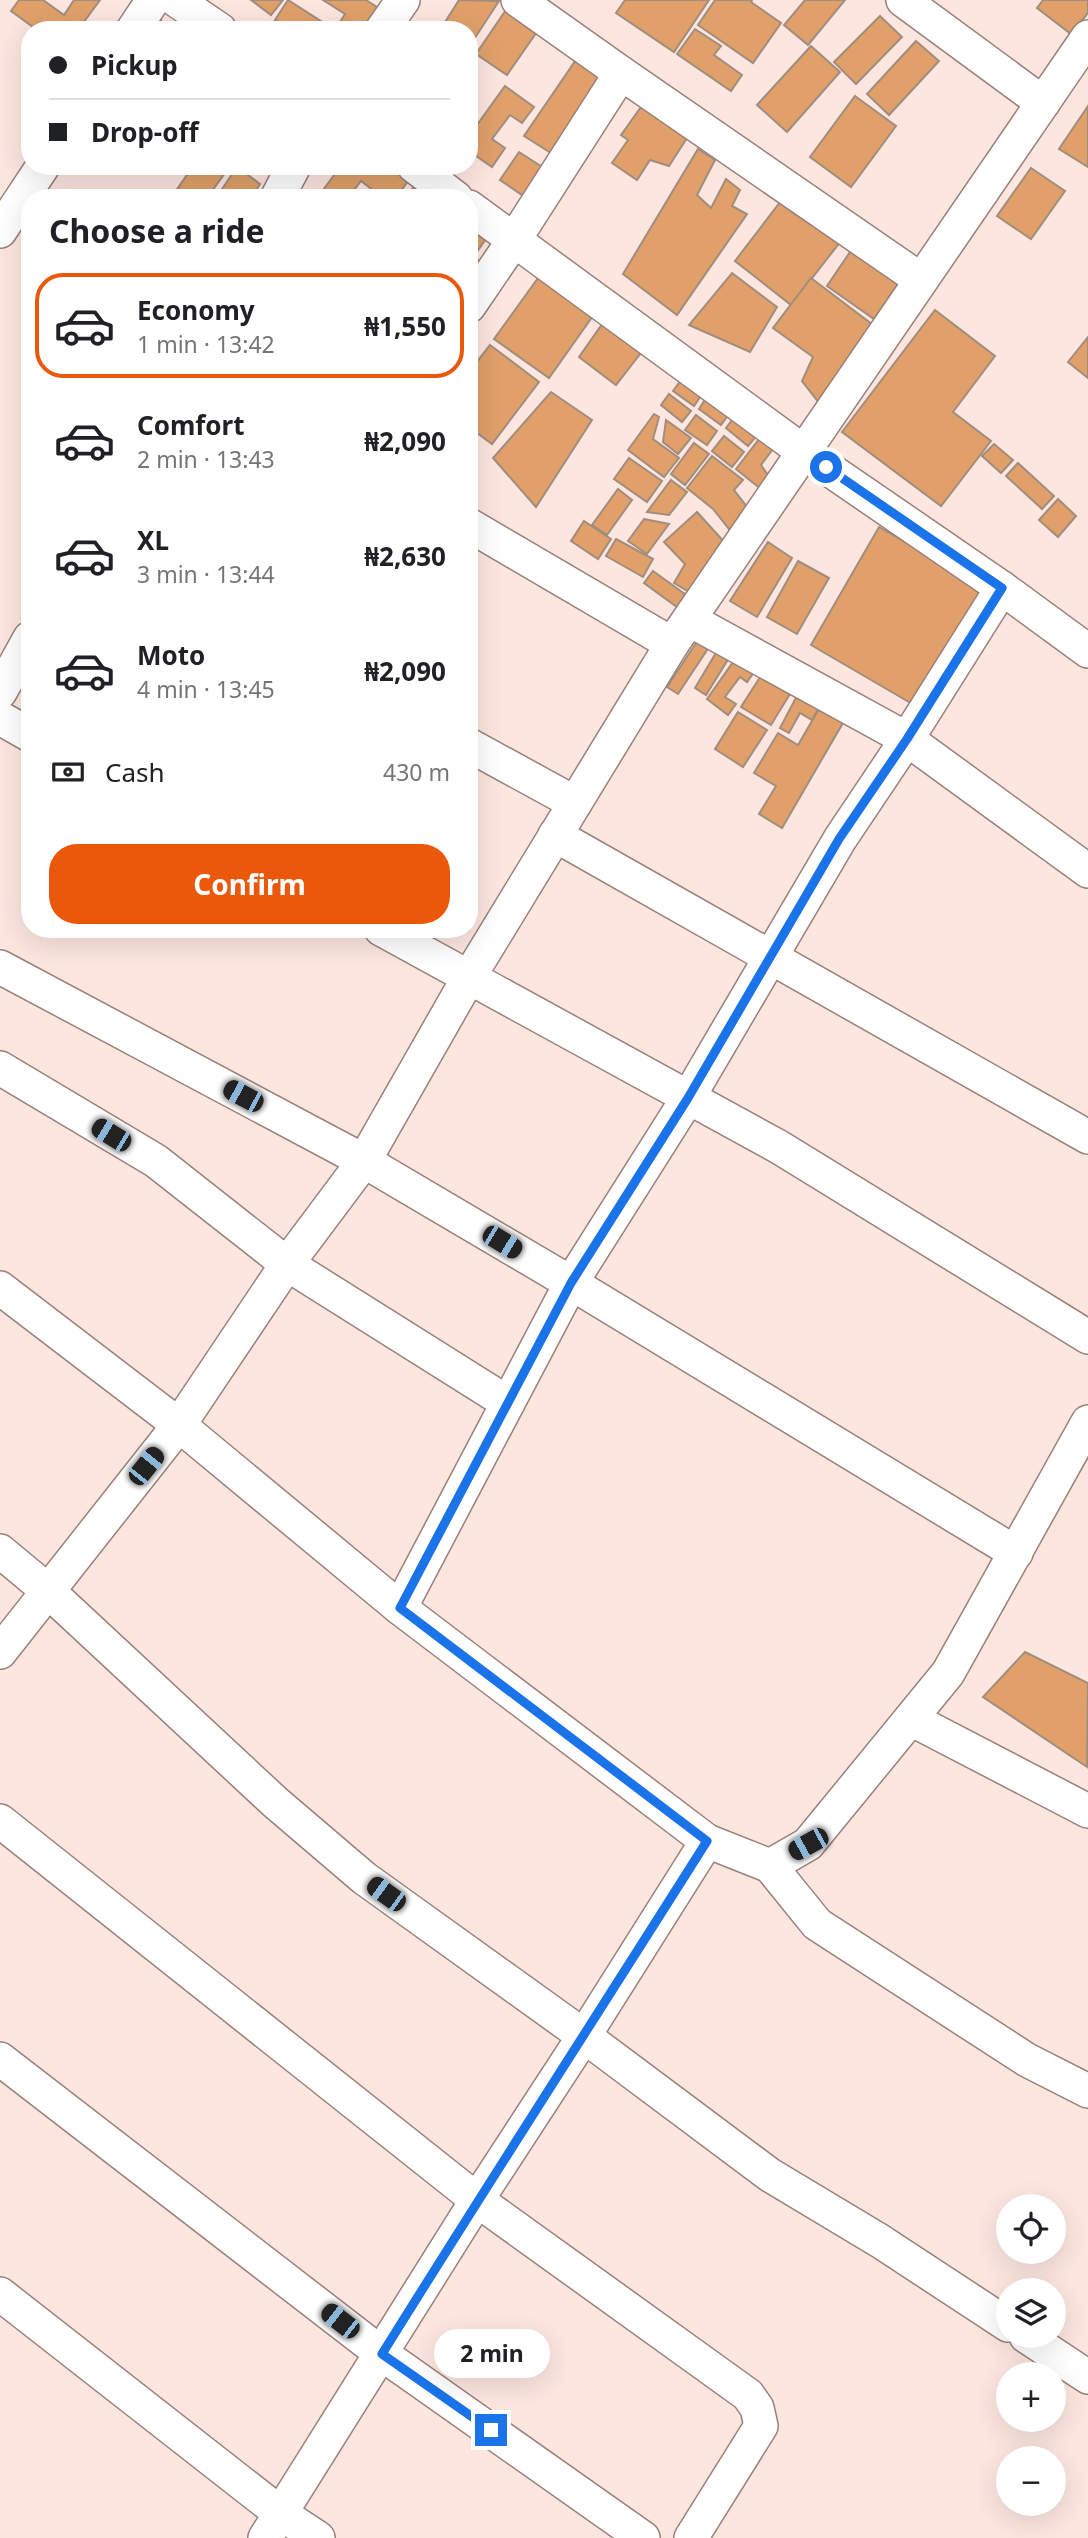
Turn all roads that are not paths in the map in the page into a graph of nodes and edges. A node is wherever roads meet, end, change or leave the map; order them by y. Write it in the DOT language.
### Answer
graph roads {
  1 [pos="153,0"];
  2 [pos="176,0"];
  3 [pos="403,0"];
  4 [pos="518,0"];
  5 [pos="902,0"];
  6 [pos="139,21"];
  7 [pos="207,21"];
  8 [pos="388,21"];
  9 [pos="1088,37"];
  10 [pos="621,74"];
  11 [pos="1077,77"];
  12 [pos="1043,103"];
  13 [pos="426,175"];
  14 [pos="444,189"];
  15 [pos="21,199"];
  16 [pos="478,214"];
  17 [pos="0,231"];
  18 [pos="514,240"];
  19 [pos="921,280"];
  20 [pos="478,293"];
  21 [pos="804,452"];
  22 [pos="478,530"];
  23 [pos="1002,588"];
  24 [pos="681,632"];
  25 [pos="1088,651"];
  26 [pos="21,654"];
  27 [pos="0,692"];
  28 [pos="0,718"];
  29 [pos="21,730"];
  30 [pos="907,739"];
  31 [pos="478,750"];
  32 [pos="575,803"];
  33 [pos="555,835"];
  34 [pos="1088,871"];
  35 [pos="397,938"];
  36 [pos="772,957"];
  37 [pos="0,967"];
  38 [pos="469,978"];
  39 [pos="0,1068"];
  40 [pos="688,1098"];
  41 [pos="1088,1137"];
  42 [pos="364,1161"];
  43 [pos="287,1264"];
  44 [pos="571,1283"];
  45 [pos="0,1288"];
  46 [pos="1088,1337"];
  47 [pos="508,1403"];
  48 [pos="1088,1422"];
  49 [pos="179,1425"];
  50 [pos="0,1552"];
  51 [pos="1016,1553"];
  52 [pos="47,1590"];
  53 [pos="400,1608"];
  54 [pos="0,1651"];
  55 [pos="911,1719"];
  56 [pos="1088,1811"];
  57 [pos="0,1821"];
  58 [pos="707,1841"];
  59 [pos="769,1866"];
  60 [pos="584,2036"];
  61 [pos="0,2059"];
  62 [pos="1088,2091"];
  63 [pos="477,2200"];
  64 [pos="0,2294"];
  65 [pos="996,2317"];
  66 [pos="1044,2348"];
  67 [pos="382,2354"];
  68 [pos="1088,2377"];
  69 [pos="273,2525"];
  70 [pos="318,2538"];
  71 [pos="643,2538"];
  72 [pos="691,2538"];
  1 -- 6 [label="street"];
  2 -- 7 [label="street"];
  3 -- 8 [label="street"];
  4 -- 10 [label="street"];
  5 -- 12 [label="street"];
  9 -- 11 [label="street"];
  10 -- 18 [label="street"];
  10 -- 19 [label="street"];
  11 -- 12 [label="street"];
  12 -- 19 [label="street"];
  13 -- 14 [label="street"];
  15 -- 17 [label="street"];
  16 -- 18 [label="street"];
  18 -- 20 [label="street"];
  18 -- 21 [label="street"];
  19 -- 21 [label="street"];
  21 -- 23 [label="street"];
  21 -- 24 [label="street"];
  22 -- 24 [label="street"];
  23 -- 25 [label="street"];
  23 -- 30 [label="street"];
  24 -- 30 [label="street"];
  24 -- 32 [label="street"];
  26 -- 27 [label="street"];
  28 -- 29 [label="street"];
  30 -- 34 [label="street"];
  30 -- 36 [label="street"];
  31 -- 32 [label="street"];
  32 -- 33 [label="street"];
  33 -- 36 [label="street"];
  33 -- 38 [label="street"];
  35 -- 38 [label="street"];
  36 -- 40 [label="street"];
  36 -- 41 [label="street"];
  37 -- 42 [label="street"];
  38 -- 40 [label="street"];
  38 -- 42 [label="street"];
  39 -- 43 [label="street"];
  40 -- 44 [label="street"];
  40 -- 46 [label="street"];
  42 -- 43 [label="street"];
  42 -- 44 [label="street"];
  43 -- 47 [label="street"];
  43 -- 49 [label="street"];
  44 -- 47 [label="street"];
  44 -- 51 [label="street"];
  45 -- 49 [label="street"];
  47 -- 53 [label="street"];
  48 -- 51 [label="street"];
  49 -- 52 [label="street"];
  49 -- 53 [label="street"];
  50 -- 52 [label="street"];
  51 -- 55 [label="street"];
  52 -- 54 [label="street"];
  52 -- 60 [label="street"];
  53 -- 58 [label="street"];
  55 -- 56 [label="street"];
  55 -- 59 [label="street"];
  57 -- 63 [label="street"];
  58 -- 59 [label="street"];
  58 -- 60 [label="street"];
  59 -- 62 [label="street"];
  60 -- 63 [label="street"];
  60 -- 65 [label="street"];
  61 -- 67 [label="street"];
  63 -- 67 [label="street"];
  63 -- 72 [label="street"];
  64 -- 69 [label="street"];
  66 -- 68 [label="street"];
  67 -- 69 [label="street"];
  67 -- 71 [label="street"];
  69 -- 70 [label="street"];
}
